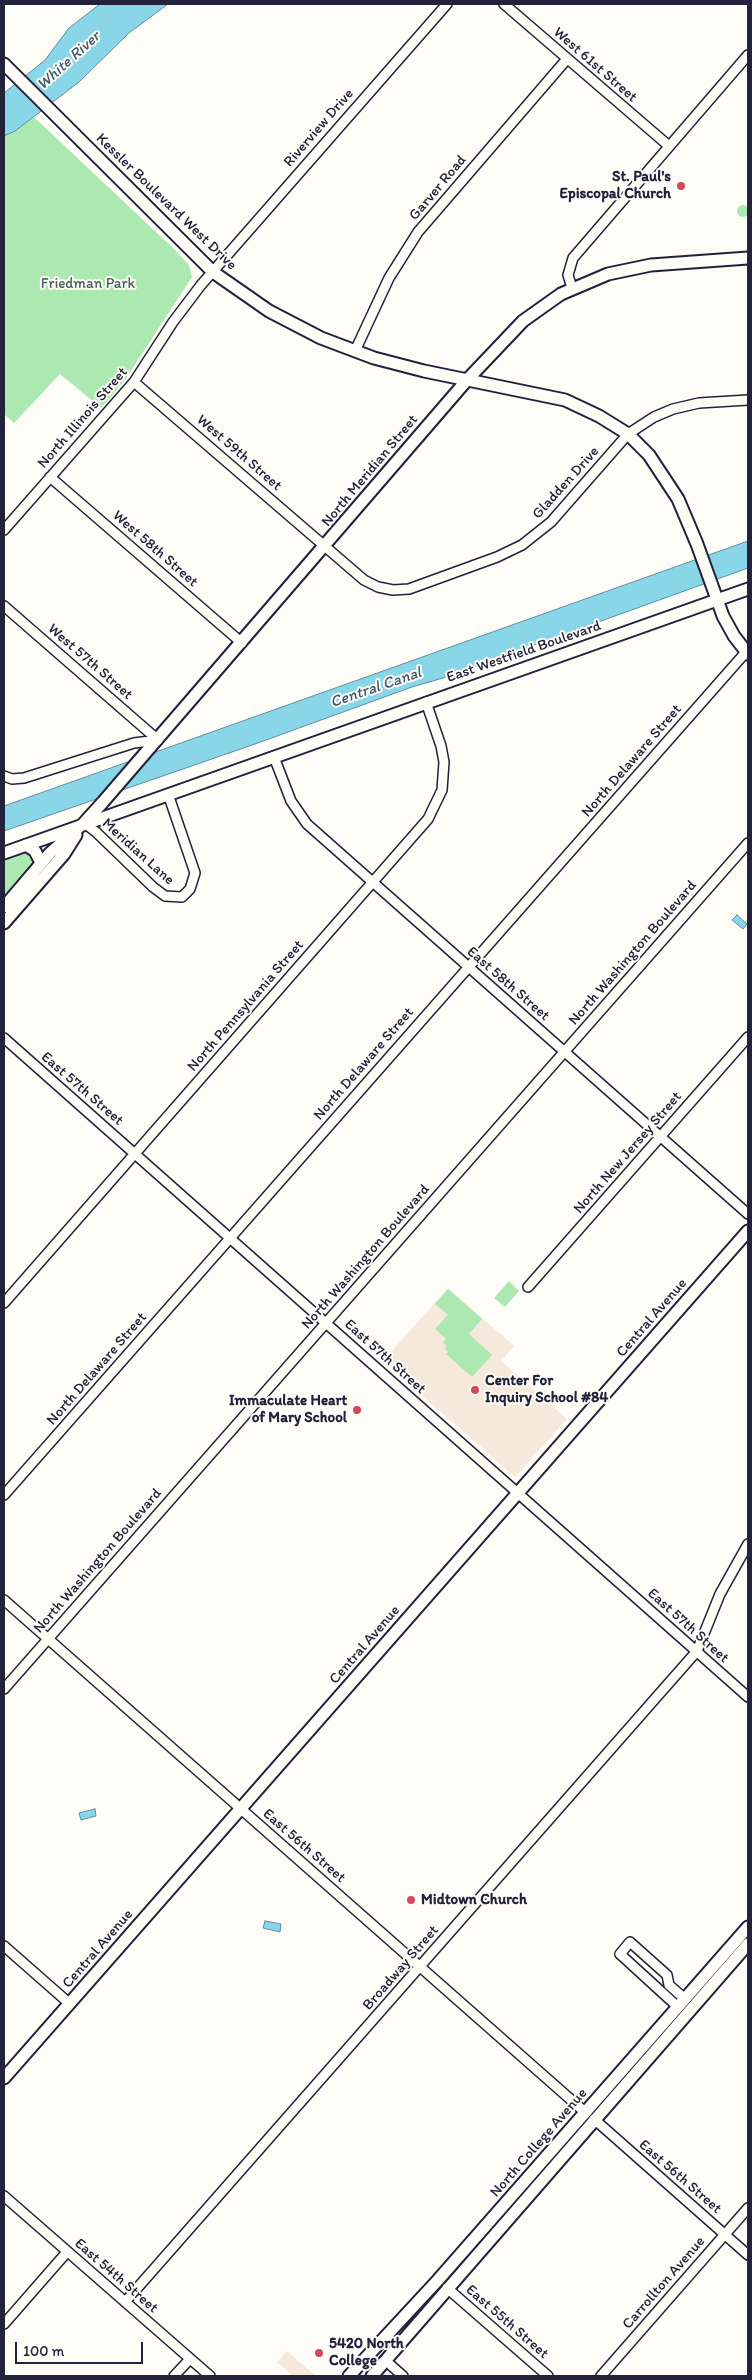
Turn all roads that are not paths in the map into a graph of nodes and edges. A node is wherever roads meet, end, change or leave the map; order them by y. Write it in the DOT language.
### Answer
graph roads {
  1 [pos="447,4"];
  2 [pos="504,4"];
  3 [pos="748,55"];
  4 [pos="567,59"];
  5 [pos="4,64"];
  6 [pos="669,146"];
  7 [pos="748,258"];
  8 [pos="213,272"];
  9 [pos="572,288"];
  10 [pos="355,351"];
  11 [pos="467,380"];
  12 [pos="134,382"];
  13 [pos="748,400"];
  14 [pos="628,434"];
  15 [pos="50,477"];
  16 [pos="7,519"];
  17 [pos="4,530"];
  18 [pos="326,545"];
  19 [pos="748,589"];
  20 [pos="716,601"];
  21 [pos="4,606"];
  22 [pos="242,643"];
  23 [pos="747,653"];
  24 [pos="426,702"];
  25 [pos="158,740"];
  26 [pos="274,757"];
  27 [pos="4,776"];
  28 [pos="168,794"];
  29 [pos="84,823"];
  30 [pos="748,843"];
  31 [pos="26,846"];
  32 [pos="4,853"];
  33 [pos="41,864"];
  34 [pos="373,882"];
  35 [pos="4,907"];
  36 [pos="4,923"];
  37 [pos="468,967"];
  38 [pos="748,1037"];
  39 [pos="4,1038"];
  40 [pos="564,1052"];
  41 [pos="661,1137"];
  42 [pos="135,1154"];
  43 [pos="748,1214"];
  44 [pos="748,1231"];
  45 [pos="230,1238"];
  46 [pos="528,1287"];
  47 [pos="4,1303"];
  48 [pos="326,1323"];
  49 [pos="518,1494"];
  50 [pos="4,1495"];
  51 [pos="748,1544"];
  52 [pos="4,1600"];
  53 [pos="48,1639"];
  54 [pos="697,1651"];
  55 [pos="4,1689"];
  56 [pos="748,1697"];
  57 [pos="241,1809"];
  58 [pos="748,1927"];
  59 [pos="748,1944"];
  60 [pos="4,1946"];
  61 [pos="420,1966"];
  62 [pos="681,2003"];
  63 [pos="70,2004"];
  64 [pos="4,2078"];
  65 [pos="590,2116"];
  66 [pos="4,2196"];
  67 [pos="748,2208"];
  68 [pos="725,2234"];
  69 [pos="67,2252"];
  70 [pos="748,2255"];
  71 [pos="447,2288"];
  72 [pos="125,2302"];
  73 [pos="4,2324"];
  74 [pos="190,2359"];
  75 [pos="386,2361"];
  76 [pos="174,2376"];
  77 [pos="210,2376"];
  78 [pos="349,2376"];
  79 [pos="372,2376"];
  80 [pos="404,2376"];
  81 [pos="548,2376"];
  82 [pos="601,2376"];
  1 -- 8 [label="street, Riverview Drive"];
  2 -- 4 [label="street, West 61st Street"];
  3 -- 6 [label="street"];
  4 -- 6 [label="street, West 61st Street"];
  4 -- 10 [label="street, Garver Road"];
  5 -- 8 [label="main road, Kessler Boulevard West Drive"];
  6 -- 9 [label="street"];
  7 -- 9 [label="main road, North Meridian Street"];
  8 -- 10 [label="main road, Kessler Boulevard West Drive"];
  8 -- 12 [label="street, North Illinois Street"];
  9 -- 11 [label="main road, North Meridian Street"];
  10 -- 11 [label="main road, Kessler Boulevard West Drive"];
  11 -- 14 [label="main road, Kessler Boulevard West Drive"];
  11 -- 18 [label="main road, North Meridian Street"];
  12 -- 15 [label="street, North Illinois Street"];
  12 -- 18 [label="street, West 59th Street"];
  13 -- 14 [label="street, Gladden Drive"];
  14 -- 18 [label="street, Gladden Drive"];
  14 -- 20 [label="main road, Kessler Boulevard West Drive"];
  15 -- 16 [label="street, North Illinois Street"];
  15 -- 22 [label="street, West 58th Street"];
  16 -- 17 [label="street, North Illinois Street"];
  18 -- 22 [label="main road, North Meridian Street"];
  19 -- 20 [label="main road, East Westfield Boulevard"];
  20 -- 23 [label="main road, Kessler Boulevard West Drive"];
  20 -- 24 [label="main road, East Westfield Boulevard"];
  21 -- 25 [label="street, West 57th Street"];
  22 -- 25 [label="main road, North Meridian Street"];
  23 -- 37 [label="street, North Delaware Street"];
  24 -- 26 [label="main road, East Westfield Boulevard"];
  24 -- 34 [label="street, North Pennsylvania Street"];
  25 -- 27 [label="street"];
  25 -- 29 [label="main road, North Meridian Street"];
  26 -- 28 [label="main road, East Westfield Boulevard"];
  26 -- 34 [label="street, East 58th Street"];
  28 -- 29 [label="main road, East Westfield Boulevard"];
  28 -- 29 [label="street, Meridian Lane"];
  29 -- 31 [label="main road, East Westfield Boulevard"];
  29 -- 33 [label="main road, North Meridian Street"];
  29 -- 36 [label="main road, North Meridian Street"];
  30 -- 40 [label="street, North Washington Boulevard"];
  31 -- 32 [label="main road, East Westfield Boulevard"];
  31 -- 33 [label="main road"];
  33 -- 35 [label="main road, North Meridian Street"];
  34 -- 37 [label="street, East 58th Street"];
  34 -- 42 [label="street, North Pennsylvania Street"];
  37 -- 40 [label="street, East 58th Street"];
  37 -- 45 [label="street, North Delaware Street"];
  38 -- 41 [label="street, North New Jersey Street"];
  39 -- 42 [label="street, East 57th Street"];
  40 -- 41 [label="street, East 58th Street"];
  40 -- 48 [label="street, North Washington Boulevard"];
  41 -- 43 [label="street, East 58th Street"];
  41 -- 46 [label="street, North New Jersey Street"];
  42 -- 45 [label="street, East 57th Street"];
  42 -- 47 [label="street, North Pennsylvania Street"];
  44 -- 49 [label="main road, Central Avenue"];
  45 -- 48 [label="street, East 57th Street"];
  45 -- 50 [label="street, North Delaware Street"];
  48 -- 49 [label="street, East 57th Street"];
  48 -- 53 [label="street, North Washington Boulevard"];
  49 -- 54 [label="street, East 57th Street"];
  49 -- 57 [label="main road, Central Avenue"];
  51 -- 54 [label="street, Broadway Street"];
  52 -- 53 [label="street, East 56th Street"];
  53 -- 55 [label="street, North Washington Boulevard"];
  53 -- 57 [label="street, East 56th Street"];
  54 -- 56 [label="street, East 57th Street"];
  54 -- 61 [label="street, Broadway Street"];
  57 -- 61 [label="street, East 56th Street"];
  57 -- 63 [label="main road, Central Avenue"];
  58 -- 62 [label="main road, North College Avenue"];
  59 -- 65 [label="main road, North College Avenue"];
  60 -- 63 [label="street"];
  61 -- 65 [label="street, East 56th Street"];
  61 -- 72 [label="street, Broadway Street"];
  62 -- 62 [label="street"];
  62 -- 65 [label="main road, North College Avenue"];
  63 -- 64 [label="main road, Central Avenue"];
  65 -- 68 [label="street, East 56th Street"];
  65 -- 71 [label="main road, North College Avenue"];
  65 -- 78 [label="main road, North College Avenue"];
  66 -- 69 [label="street, East 54th Street"];
  67 -- 68 [label="street, Carrollton Avenue"];
  68 -- 70 [label="street, East 56th Street"];
  68 -- 82 [label="street, Carrollton Avenue"];
  69 -- 72 [label="street, East 54th Street"];
  69 -- 73 [label="street"];
  71 -- 75 [label="main road, North College Avenue"];
  71 -- 81 [label="street, East 55th Street"];
  72 -- 74 [label="street, East 54th Street"];
  74 -- 76 [label="street"];
  74 -- 77 [label="street, East 54th Street"];
  75 -- 79 [label="main road, North College Avenue"];
  75 -- 80 [label="street"];
}
